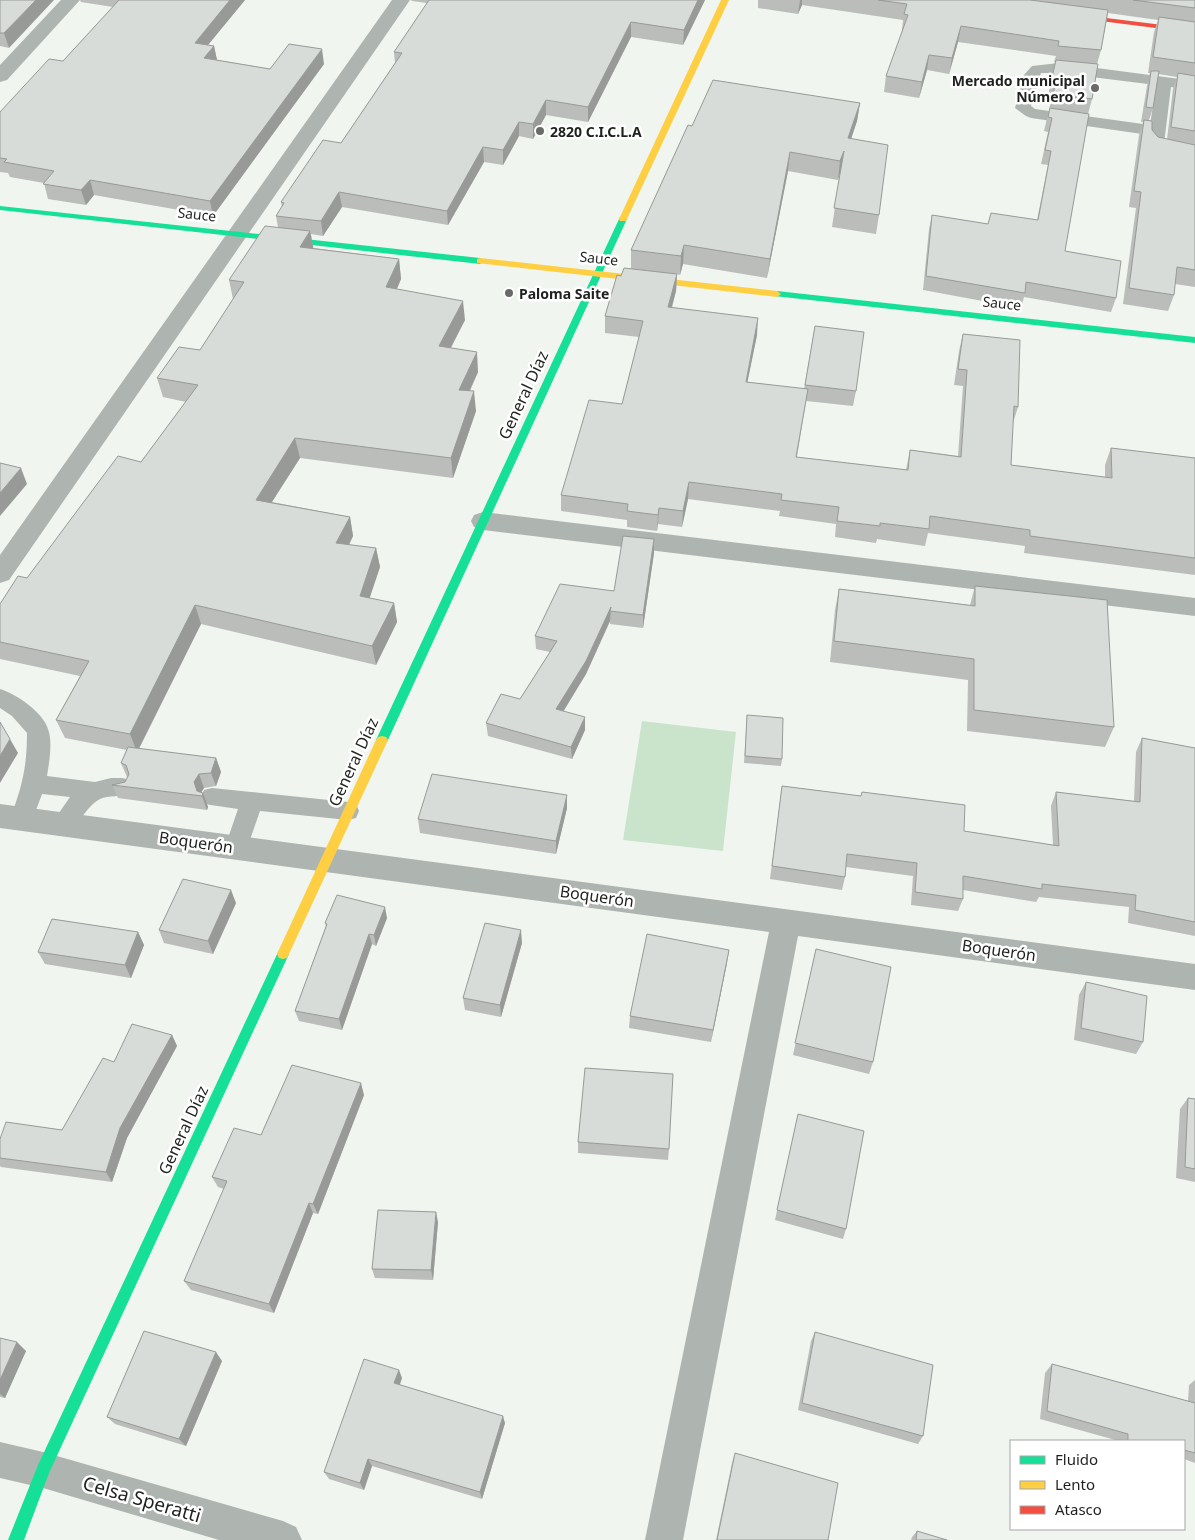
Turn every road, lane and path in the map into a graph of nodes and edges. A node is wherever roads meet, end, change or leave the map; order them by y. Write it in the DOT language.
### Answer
graph roads {
  1 [pos="71,0"];
  2 [pos="401,0"];
  3 [pos="725,0"];
  4 [pos="1058,13"];
  5 [pos="1195,32"];
  6 [pos="0,76"];
  7 [pos="1164,82"];
  8 [pos="1195,86"];
  9 [pos="1157,131"];
  10 [pos="1195,155"];
  11 [pos="0,208"];
  12 [pos="238,234"];
  13 [pos="597,273"];
  14 [pos="1195,340"];
  15 [pos="483,521"];
  16 [pos="0,574"];
  17 [pos="1195,607"];
  18 [pos="0,697"];
  19 [pos="34,784"];
  20 [pos="122,787"];
  21 [pos="94,790"];
  22 [pos="212,797"];
  23 [pos="252,801"];
  24 [pos="348,810"];
  25 [pos="11,817"];
  26 [pos="64,823"];
  27 [pos="237,847"];
  28 [pos="326,860"];
  29 [pos="786,922"];
  30 [pos="1195,977"];
  31 [pos="0,1460"];
  32 [pos="43,1470"];
  33 [pos="16,1540"];
  34 [pos="284,1540"];
  35 [pos="664,1540"];
  1 -- 6 [label="street"];
  2 -- 12 [label="street"];
  3 -- 13 [label="street, General Díaz"];
  4 -- 5 [label="street"];
  7 -- 8 [label="lane"];
  7 -- 9 [label="lane"];
  7 -- 9 [label="lane"];
  9 -- 10 [label="lane"];
  11 -- 12 [label="street, Sauce"];
  12 -- 13 [label="street, Sauce"];
  12 -- 16 [label="street"];
  13 -- 14 [label="street, Sauce"];
  13 -- 15 [label="street, General Díaz"];
  15 -- 17 [label="street"];
  15 -- 24 [label="street, General Díaz"];
  18 -- 19 [label="lane"];
  19 -- 21 [label="lane"];
  19 -- 25 [label="lane"];
  20 -- 21 [label="lane"];
  21 -- 26 [label="lane"];
  22 -- 23 [label="lane"];
  23 -- 24 [label="lane"];
  23 -- 27 [label="lane"];
  24 -- 28 [label="street, General Díaz"];
  25 -- 26 [label="street, Boquerón"];
  26 -- 27 [label="street, Boquerón"];
  27 -- 28 [label="street, Boquerón"];
  28 -- 29 [label="street, Boquerón"];
  28 -- 32 [label="street, General Díaz"];
  29 -- 30 [label="street, Boquerón"];
  29 -- 35 [label="street"];
  31 -- 32 [label="street, Celsa Speratti"];
  32 -- 33 [label="street, General Díaz"];
  32 -- 34 [label="street, Celsa Speratti"];
}
